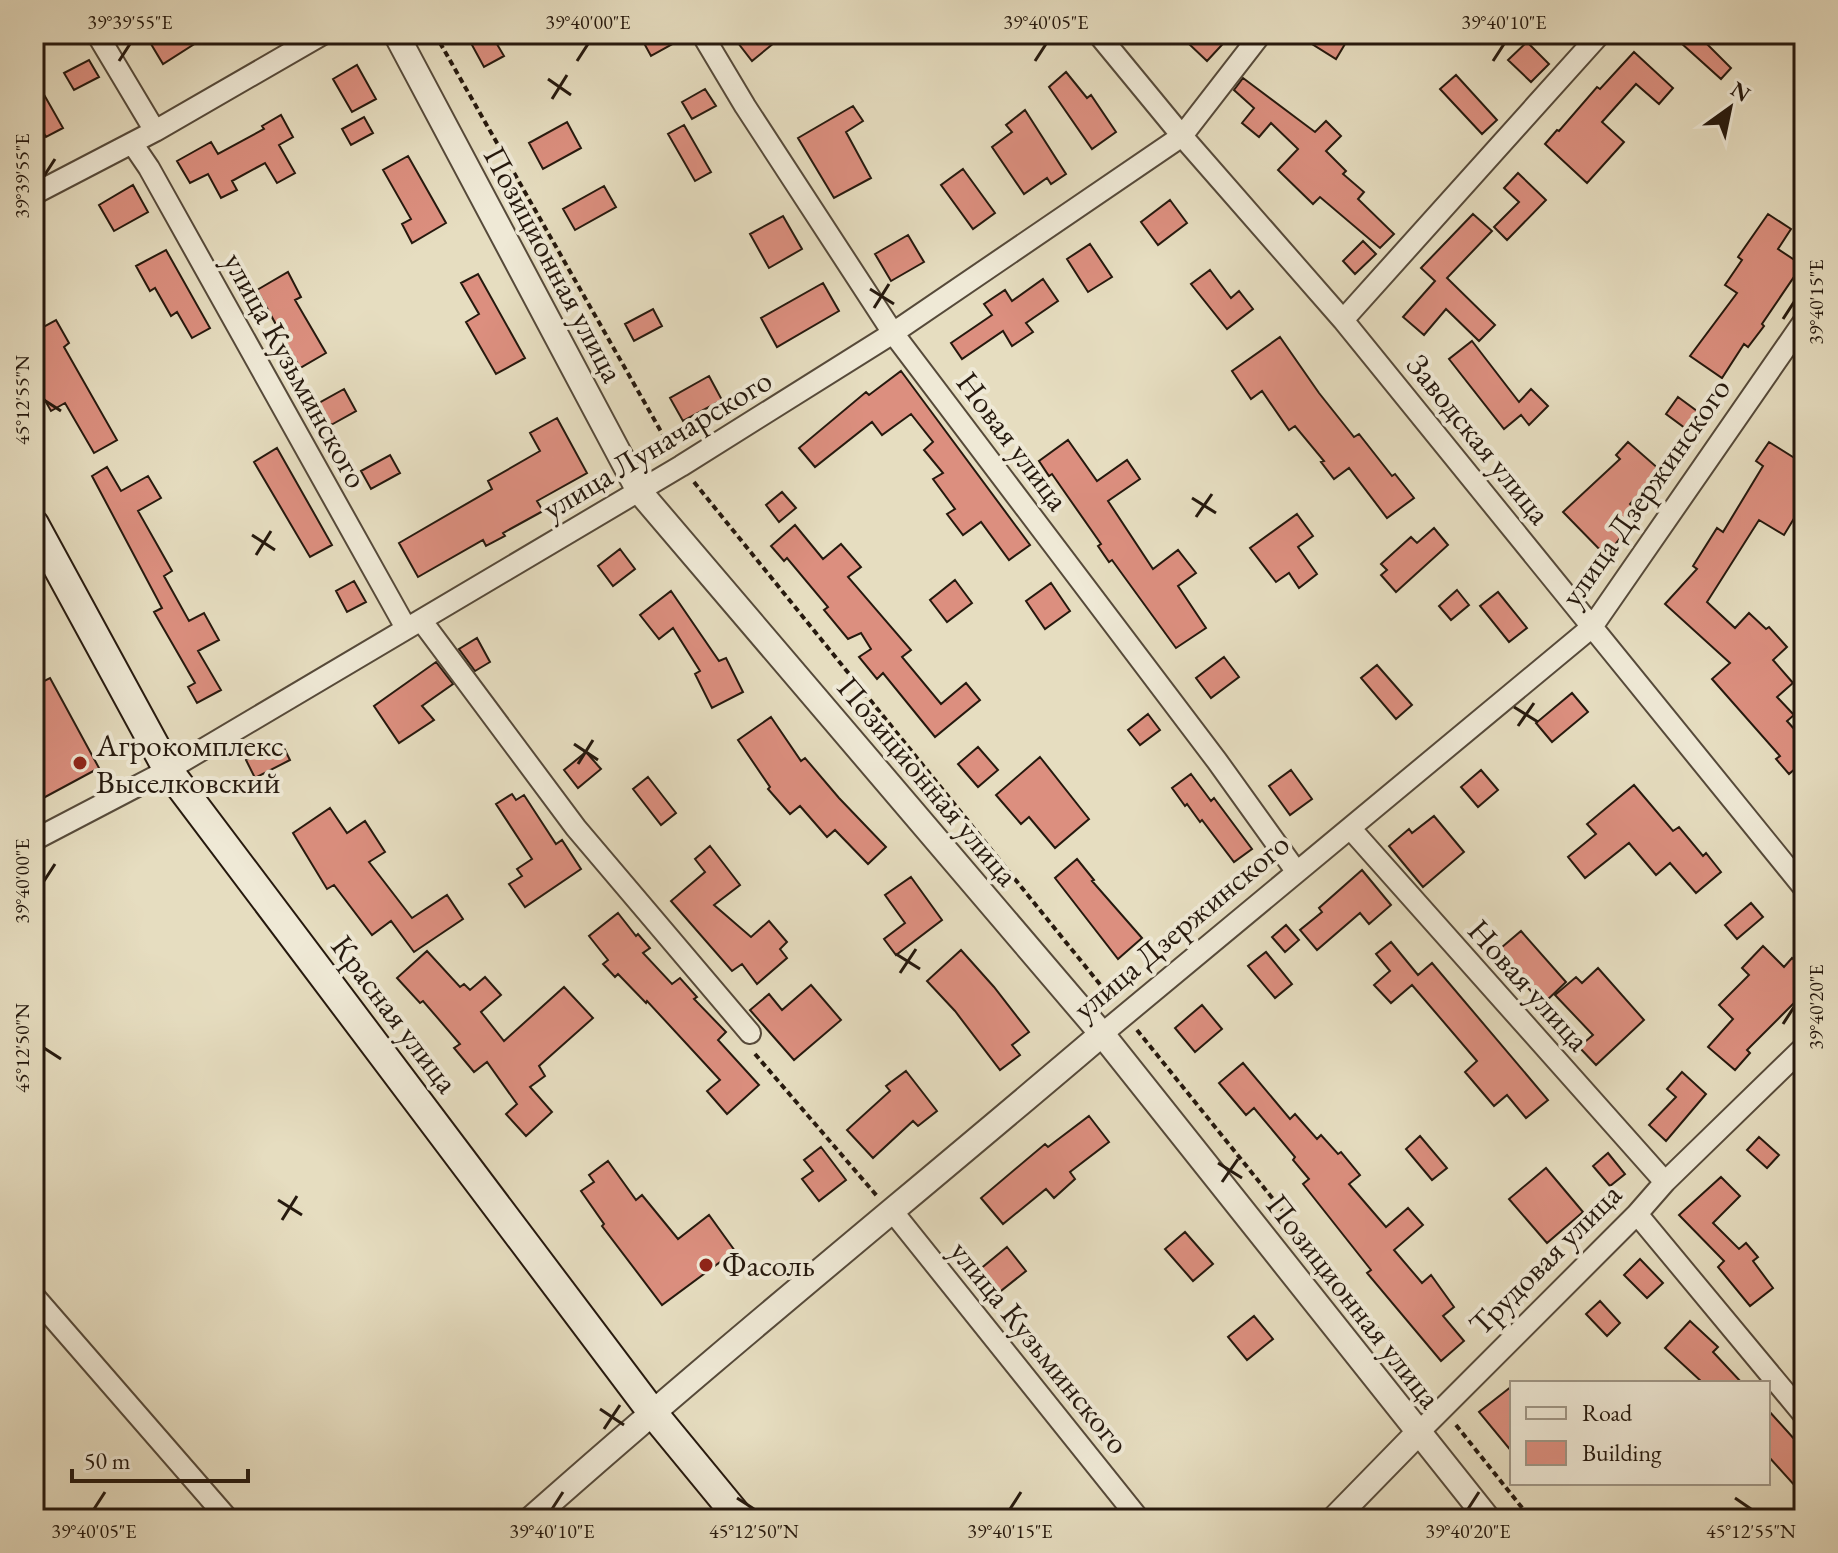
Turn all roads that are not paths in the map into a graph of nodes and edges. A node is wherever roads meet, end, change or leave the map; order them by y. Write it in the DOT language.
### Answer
graph roads {
  1 [pos="97,34"];
  2 [pos="323,34"];
  3 [pos="396,34"];
  4 [pos="702,34"];
  5 [pos="1098,34"];
  6 [pos="1261,34"];
  7 [pos="1600,34"];
  8 [pos="155,131"];
  9 [pos="1182,136"];
  10 [pos="132,143"];
  11 [pos="34,194"];
  12 [pos="1343,320"];
  13 [pos="1804,321"];
  14 [pos="893,333"];
  15 [pos="639,491"];
  16 [pos="34,524"];
  17 [pos="413,624"];
  18 [pos="1592,627"];
  19 [pos="168,770"];
  20 [pos="1350,828"];
  21 [pos="34,840"];
  22 [pos="1296,871"];
  23 [pos="1804,888"];
  24 [pos="750,1033"];
  25 [pos="1102,1034"];
  26 [pos="1804,1047"];
  27 [pos="1665,1182"];
  28 [pos="893,1213"];
  29 [pos="1637,1214"];
  30 [pos="34,1296"];
  31 [pos="652,1412"];
  32 [pos="1804,1415"];
  33 [pos="1418,1433"];
  34 [pos="228,1519"];
  35 [pos="531,1519"];
  36 [pos="740,1519"];
  37 [pos="1139,1519"];
  38 [pos="1334,1519"];
  39 [pos="1488,1519"];
  1 -- 8 [label="street"];
  2 -- 8 [label="street"];
  3 -- 15 [label="street, Позиционная улица"];
  4 -- 14 [label="street, Новая улица"];
  5 -- 9 [label="street, Заводская улица"];
  6 -- 9 [label="street, улица Луначарского"];
  7 -- 12 [label="street"];
  8 -- 10 [label="street"];
  9 -- 12 [label="street, Заводская улица"];
  9 -- 14 [label="street, улица Луначарского"];
  10 -- 11 [label="street"];
  10 -- 17 [label="street, улица Кузьминского"];
  12 -- 18 [label="street, Заводская улица"];
  13 -- 18 [label="street, улица Дзержинского"];
  14 -- 15 [label="street, улица Луначарского"];
  14 -- 22 [label="street, Новая улица"];
  15 -- 17 [label="street, улица Луначарского"];
  15 -- 25 [label="street, Позиционная улица"];
  16 -- 19 [label="main road, Красная улица"];
  17 -- 19 [label="street, улица Луначарского"];
  17 -- 24 [label="street, улица Кузьминского"];
  18 -- 20 [label="street, улица Дзержинского"];
  18 -- 23 [label="street, Заводская улица"];
  19 -- 21 [label="street, улица Луначарского"];
  19 -- 31 [label="main road, Красная улица"];
  20 -- 22 [label="street, улица Дзержинского"];
  20 -- 27 [label="street, Новая улица"];
  22 -- 25 [label="street, улица Дзержинского"];
  25 -- 28 [label="street, улица Дзержинского"];
  25 -- 33 [label="street, Позиционная улица"];
  26 -- 27 [label="street, Трудовая улица"];
  27 -- 29 [label="street, Трудовая улица"];
  28 -- 31 [label="street, улица Дзержинского"];
  28 -- 37 [label="street, улица Кузьминского"];
  29 -- 32 [label="street"];
  29 -- 33 [label="street, Трудовая улица"];
  30 -- 34 [label="street"];
  31 -- 35 [label="street, улица Дзержинского"];
  31 -- 36 [label="main road, Красная улица"];
  33 -- 38 [label="street, Трудовая улица"];
  33 -- 39 [label="street, Позиционная улица"];
}
